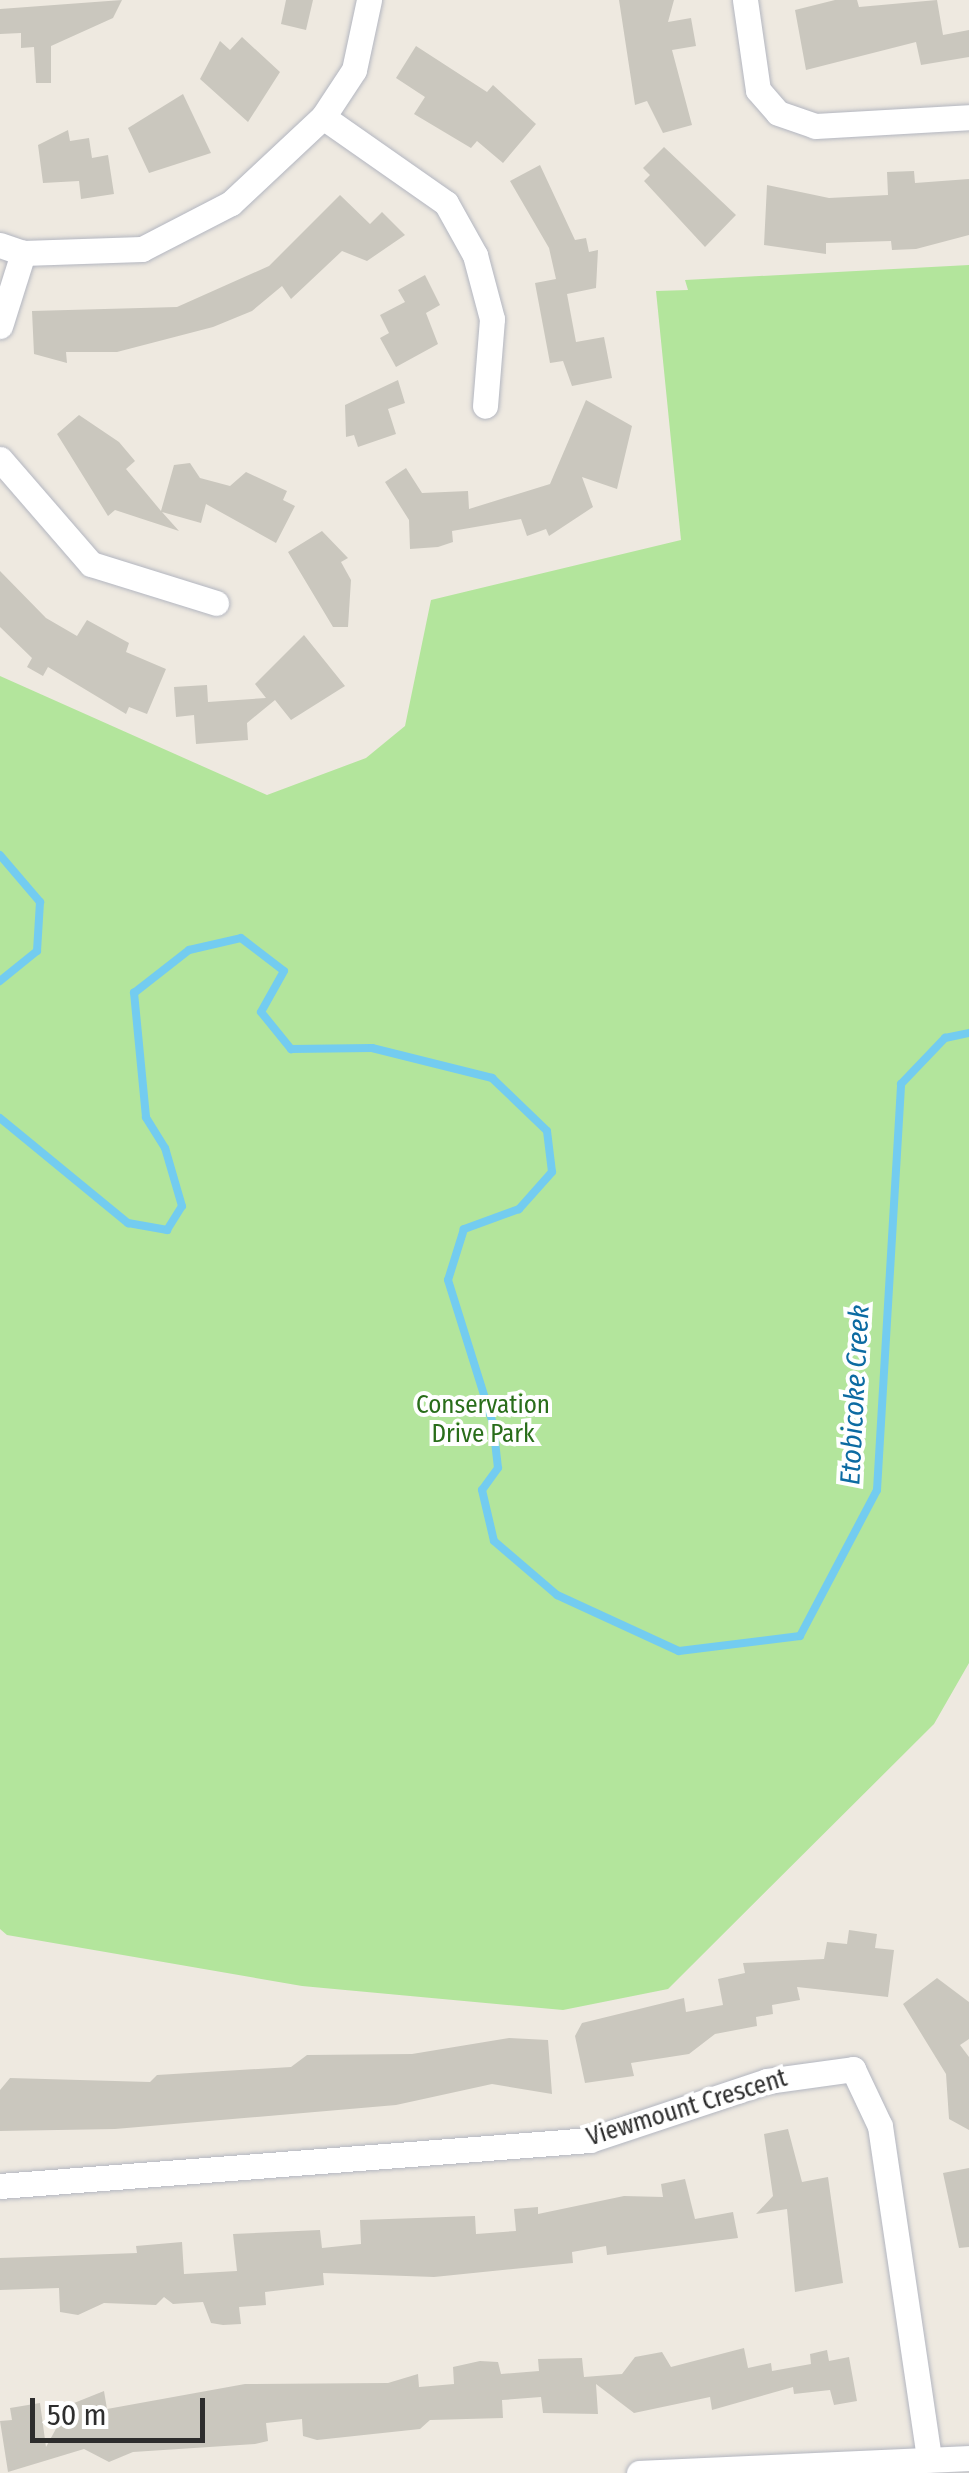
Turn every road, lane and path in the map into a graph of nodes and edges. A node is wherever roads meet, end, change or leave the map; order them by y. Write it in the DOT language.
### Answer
graph roads {
  1 [pos="369,0"];
  2 [pos="745,0"];
  3 [pos="323,116"];
  4 [pos="969,117"];
  5 [pos="12,249"];
  6 [pos="0,326"];
  7 [pos="484,406"];
  8 [pos="0,459"];
  9 [pos="216,603"];
  10 [pos="0,2186"];
  11 [pos="969,2458"];
  12 [pos="930,2460"];
  13 [pos="692,2472"];
  14 [pos="639,2473"];
  1 -- 3 [label="street"];
  2 -- 4 [label="street"];
  3 -- 5 [label="street"];
  3 -- 7 [label="street"];
  5 -- 6 [label="street"];
  8 -- 9 [label="street"];
  10 -- 12 [label="street, Viewmount Crescent"];
  11 -- 12 [label="street"];
  12 -- 13 [label="street"];
  13 -- 14 [label="street"];
}
